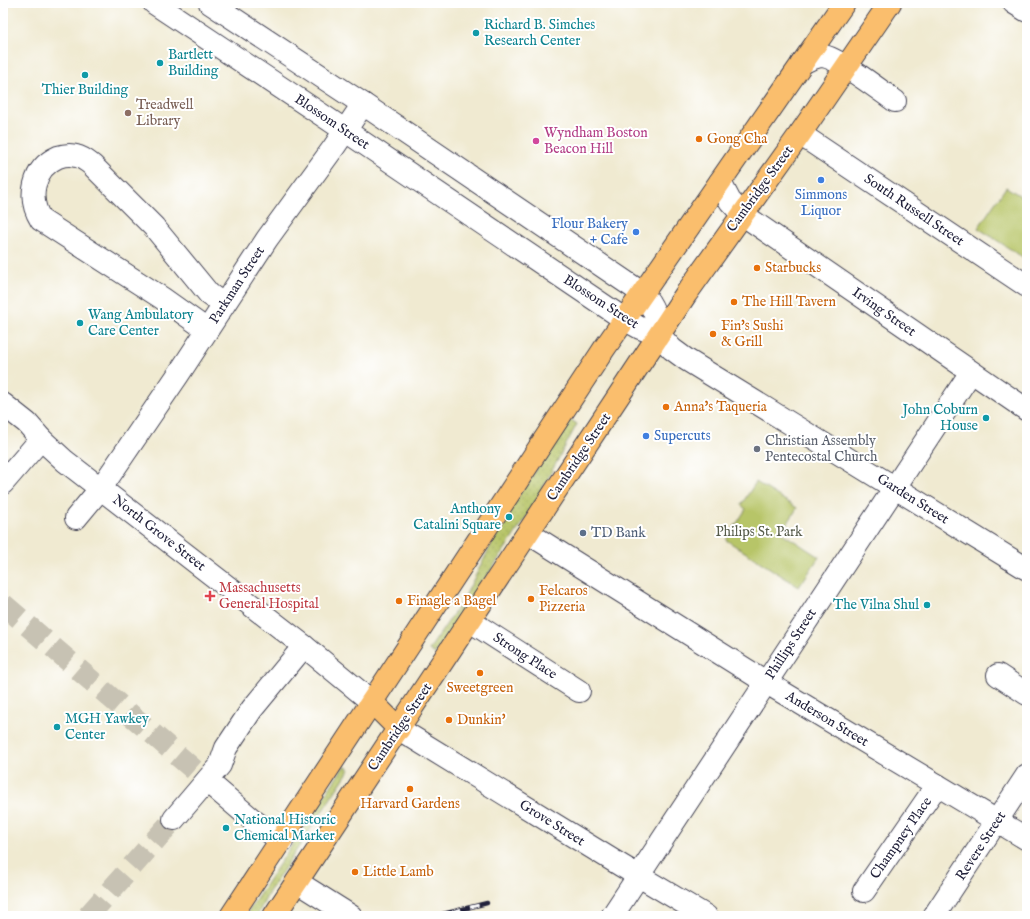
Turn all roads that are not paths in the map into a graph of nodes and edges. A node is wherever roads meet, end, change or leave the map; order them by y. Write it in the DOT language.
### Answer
graph roads {
  1 [pos="154,3"];
  2 [pos="210,3"];
  3 [pos="844,3"];
  4 [pos="890,3"];
  5 [pos="1014,3"];
  6 [pos="1027,11"];
  7 [pos="802,63"];
  8 [pos="846,67"];
  9 [pos="895,101"];
  10 [pos="363,104"];
  11 [pos="345,130"];
  12 [pos="800,134"];
  13 [pos="720,182"];
  14 [pos="742,214"];
  15 [pos="1027,286"];
  16 [pos="642,293"];
  17 [pos="223,304"];
  18 [pos="624,319"];
  19 [pos="208,330"];
  20 [pos="659,336"];
  21 [pos="971,372"];
  22 [pos="3,404"];
  23 [pos="1027,410"];
  24 [pos="40,439"];
  25 [pos="3,483"];
  26 [pos="101,488"];
  27 [pos="895,488"];
  28 [pos="76,518"];
  29 [pos="528,533"];
  30 [pos="1027,569"];
  31 [pos="470,621"];
  32 [pos="304,646"];
  33 [pos="998,675"];
  34 [pos="766,682"];
  35 [pos="579,691"];
  36 [pos="1027,694"];
  37 [pos="372,702"];
  38 [pos="399,728"];
  39 [pos="1027,775"];
  40 [pos="207,781"];
  41 [pos="937,786"];
  42 [pos="174,819"];
  43 [pos="997,820"];
  44 [pos="1027,839"];
  45 [pos="282,841"];
  46 [pos="638,875"];
  47 [pos="297,882"];
  48 [pos="864,891"];
  49 [pos="231,916"];
  50 [pos="274,916"];
  51 [pos="350,916"];
  52 [pos="612,916"];
  53 [pos="706,916"];
  54 [pos="934,916"];
  1 -- 11 [label="street, Blossom Street"];
  2 -- 10 [label="street, Blossom Street"];
  3 -- 7 [label="main road"];
  4 -- 8 [label="main road, Cambridge Street"];
  5 -- 6 [label="street"];
  7 -- 8 [label="street"];
  7 -- 13 [label="main road"];
  8 -- 9 [label="street"];
  8 -- 12 [label="main road, Cambridge Street"];
  10 -- 11 [label="street, Parkman Street"];
  10 -- 16 [label="street, Blossom Street"];
  11 -- 17 [label="street, Parkman Street"];
  11 -- 18 [label="street, Blossom Street"];
  12 -- 14 [label="main road, Cambridge Street"];
  12 -- 15 [label="street, South Russell Street"];
  13 -- 14 [label="street, Irving Street"];
  13 -- 16 [label="main road"];
  14 -- 20 [label="main road, Cambridge Street"];
  14 -- 21 [label="street, Irving Street"];
  16 -- 18 [label="main road"];
  16 -- 20 [label="street, Blossom Street"];
  17 -- 19 [label="street, Parkman Street"];
  17 -- 19 [label="street"];
  18 -- 20 [label="street, Blossom Street"];
  18 -- 37 [label="main road"];
  19 -- 26 [label="street, Parkman Street"];
  20 -- 27 [label="street, Garden Street"];
  20 -- 29 [label="main road, Cambridge Street"];
  21 -- 23 [label="street, Irving Street"];
  21 -- 27 [label="street, Phillips Street"];
  22 -- 24 [label="street, North Grove Street"];
  24 -- 25 [label="street"];
  24 -- 26 [label="street, North Grove Street"];
  26 -- 28 [label="street, Parkman Street"];
  26 -- 32 [label="street, North Grove Street"];
  27 -- 30 [label="street, Garden Street"];
  27 -- 34 [label="street, Phillips Street"];
  29 -- 31 [label="main road, Cambridge Street"];
  29 -- 34 [label="street, Anderson Street"];
  31 -- 35 [label="street, Strong Place"];
  31 -- 38 [label="main road, Cambridge Street"];
  32 -- 37 [label="street, North Grove Street"];
  32 -- 40 [label="street"];
  33 -- 36 [label="street"];
  34 -- 41 [label="street, Anderson Street"];
  34 -- 46 [label="street, Phillips Street"];
  37 -- 38 [label="main road"];
  37 -- 45 [label="main road"];
  38 -- 46 [label="street, Grove Street"];
  38 -- 47 [label="main road, Cambridge Street"];
  39 -- 43 [label="street, Revere Street"];
  40 -- 42 [label="street"];
  40 -- 45 [label="street"];
  41 -- 43 [label="street, Anderson Street"];
  41 -- 48 [label="street, Champney Place"];
  43 -- 44 [label="street, Anderson Street"];
  43 -- 54 [label="street, Revere Street"];
  45 -- 49 [label="main road"];
  46 -- 52 [label="street, Phillips Street"];
  46 -- 53 [label="street, Grove Street"];
  47 -- 50 [label="main road, Cambridge Street"];
  47 -- 51 [label="street"];
}
